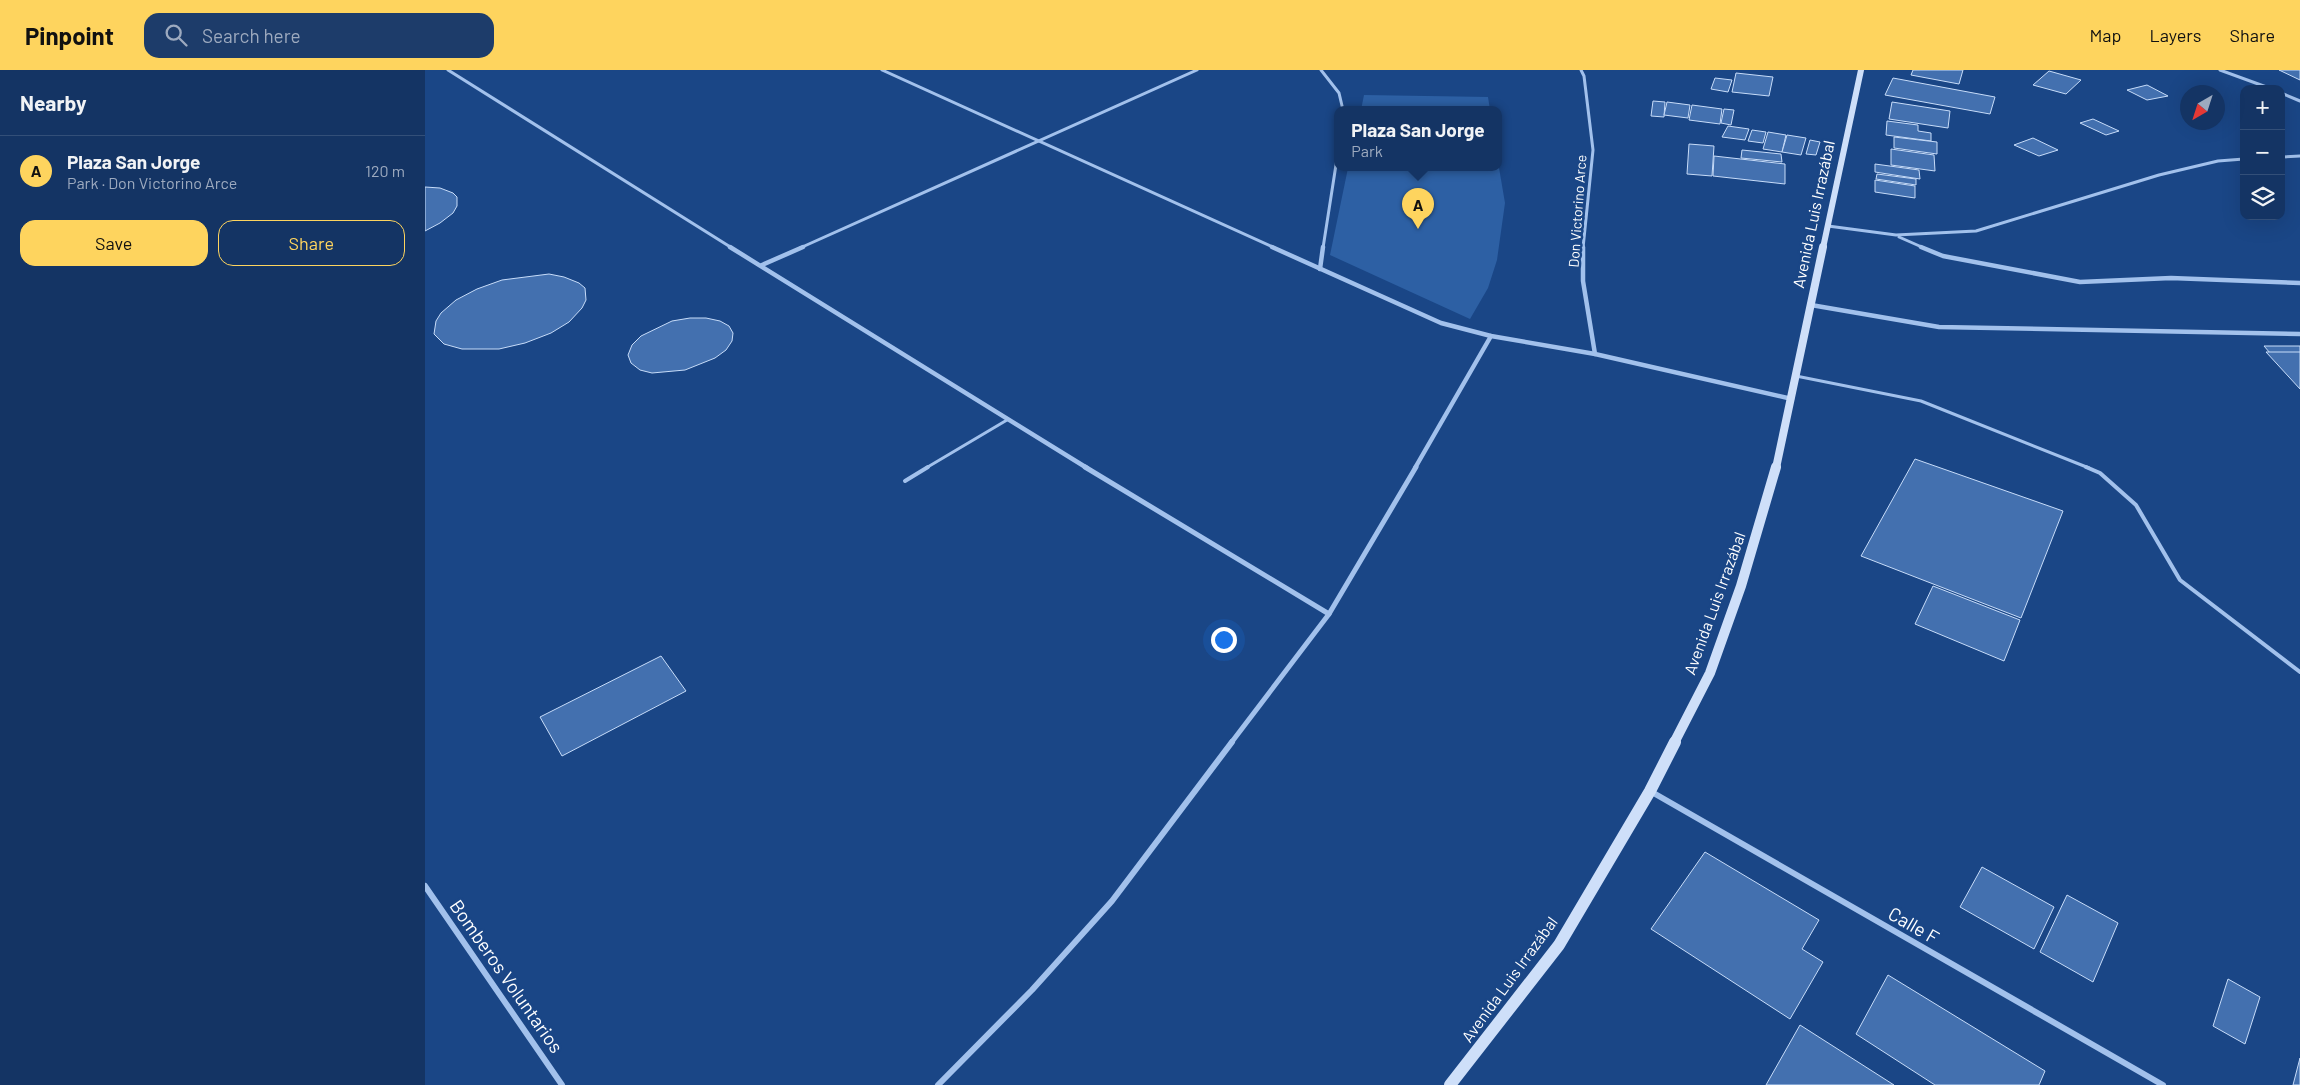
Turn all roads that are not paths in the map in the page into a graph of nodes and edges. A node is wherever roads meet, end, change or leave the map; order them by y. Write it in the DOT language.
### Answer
graph roads {
  1 [pos="449,70"];
  2 [pos="881,70"];
  3 [pos="1197,70"];
  4 [pos="1321,70"];
  5 [pos="1581,70"];
  6 [pos="1861,70"];
  7 [pos="2221,70"];
  8 [pos="2260,85"];
  9 [pos="2285,95"];
  10 [pos="2300,101"];
  11 [pos="1343,106"];
  12 [pos="1039,142"];
  13 [pos="2300,156"];
  14 [pos="2285,157"];
  15 [pos="2240,159"];
  16 [pos="1335,171"];
  17 [pos="1828,226"];
  18 [pos="1896,235"];
  19 [pos="762,265"];
  20 [pos="1320,269"];
  21 [pos="2300,283"];
  22 [pos="1811,305"];
  23 [pos="2300,334"];
  24 [pos="1491,336"];
  25 [pos="1595,354"];
  26 [pos="1796,376"];
  27 [pos="1791,399"];
  28 [pos="1007,420"];
  29 [pos="905,481"];
  30 [pos="1329,614"];
  31 [pos="2300,672"];
  32 [pos="1650,791"];
  33 [pos="425,886"];
  34 [pos="562,1085"];
  35 [pos="938,1085"];
  36 [pos="1450,1085"];
  37 [pos="2163,1085"];
  1 -- 19 [label="street"];
  2 -- 12 [label="street"];
  3 -- 12 [label="street"];
  4 -- 11 [label="street"];
  5 -- 25 [label="street, Don Victorino Arce"];
  6 -- 17 [label="main road, Avenida Luis Irrazábal"];
  7 -- 8 [label="street"];
  9 -- 10 [label="street"];
  12 -- 19 [label="street"];
  12 -- 20 [label="street"];
  13 -- 14 [label="street"];
  15 -- 18 [label="street"];
  16 -- 20 [label="street"];
  17 -- 18 [label="street"];
  17 -- 22 [label="main road, Avenida Luis Irrazábal"];
  18 -- 21 [label="street"];
  19 -- 28 [label="street"];
  20 -- 24 [label="street"];
  22 -- 23 [label="street"];
  22 -- 26 [label="main road, Avenida Luis Irrazábal"];
  24 -- 25 [label="street"];
  24 -- 30 [label="street"];
  25 -- 27 [label="street"];
  26 -- 27 [label="main road, Avenida Luis Irrazábal"];
  26 -- 31 [label="lane"];
  27 -- 32 [label="main road, Avenida Luis Irrazábal"];
  28 -- 29 [label="lane"];
  28 -- 30 [label="street"];
  30 -- 35 [label="street"];
  32 -- 36 [label="main road, Avenida Luis Irrazábal"];
  32 -- 37 [label="street, Calle F"];
  33 -- 34 [label="street, Bomberos Voluntarios"];
}
